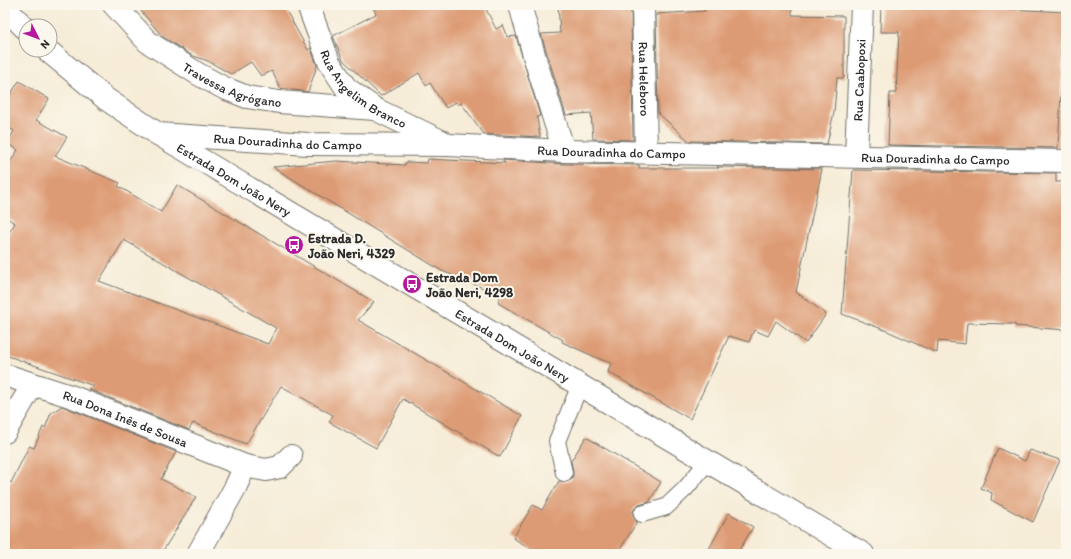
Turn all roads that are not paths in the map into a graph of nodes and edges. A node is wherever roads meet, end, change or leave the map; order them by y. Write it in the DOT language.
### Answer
graph roads {
  1 [pos="114,5"];
  2 [pos="308,5"];
  3 [pos="520,5"];
  4 [pos="643,5"];
  5 [pos="862,5"];
  6 [pos="5,8"];
  7 [pos="18,21"];
  8 [pos="57,58"];
  9 [pos="375,109"];
  10 [pos="158,134"];
  11 [pos="448,145"];
  12 [pos="564,151"];
  13 [pos="646,152"];
  14 [pos="856,156"];
  15 [pos="1066,161"];
  16 [pos="5,375"];
  17 [pos="33,384"];
  18 [pos="580,385"];
  19 [pos="5,432"];
  20 [pos="291,456"];
  21 [pos="708,462"];
  22 [pos="245,466"];
  23 [pos="564,473"];
  24 [pos="642,514"];
  25 [pos="198,554"];
  26 [pos="863,554"];
  1 -- 9 [label="street, Travessa Agrógano"];
  2 -- 9 [label="street, Rua Angelim Branco"];
  3 -- 12 [label="street"];
  4 -- 13 [label="street, Rua Heleboro"];
  5 -- 14 [label="street, Rua Caabopoxi"];
  6 -- 7 [label="street"];
  8 -- 10 [label="street, Estrada Dom João Nery"];
  9 -- 11 [label="street, Rua Angelim Branco"];
  10 -- 11 [label="street, Rua Douradinha do Campo"];
  10 -- 18 [label="street, Estrada Dom João Nery"];
  11 -- 12 [label="street, Rua Douradinha do Campo"];
  12 -- 13 [label="street, Rua Douradinha do Campo"];
  13 -- 14 [label="street, Rua Douradinha do Campo"];
  14 -- 15 [label="street, Rua Douradinha do Campo"];
  16 -- 17 [label="street, Rua Dona Inês de Sousa"];
  17 -- 19 [label="street"];
  17 -- 22 [label="street, Rua Dona Inês de Sousa"];
  18 -- 21 [label="street, Estrada Dom João Nery"];
  18 -- 23 [label="lane"];
  20 -- 22 [label="street, Rua Dona Inês de Sousa"];
  21 -- 24 [label="lane"];
  21 -- 26 [label="street, Estrada Dom João Nery"];
  22 -- 25 [label="street"];
}
